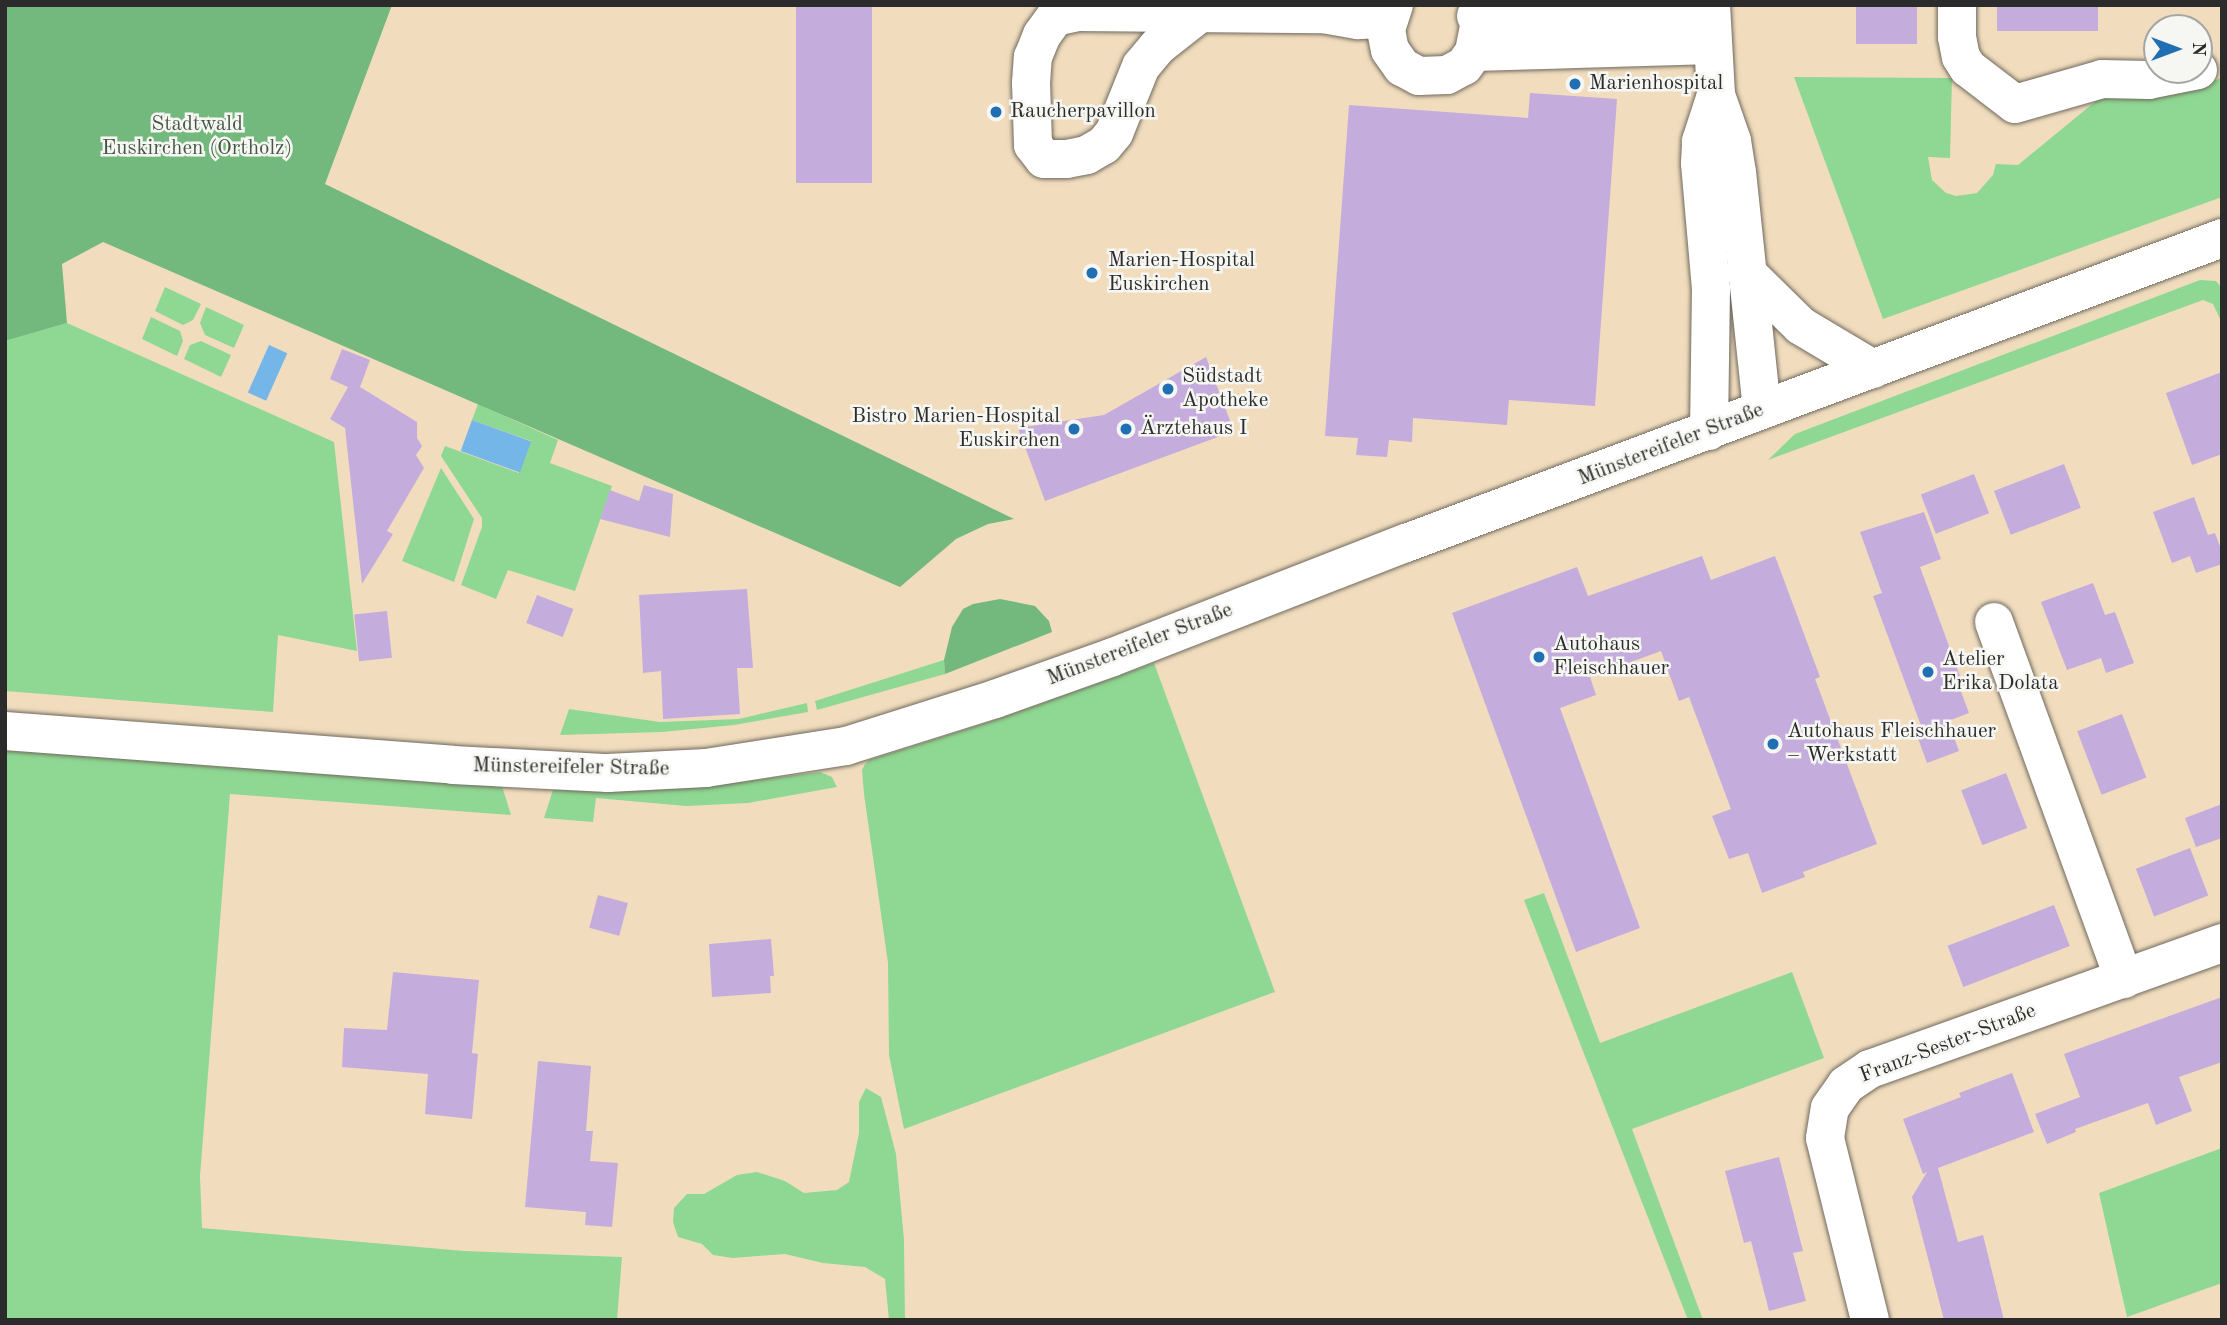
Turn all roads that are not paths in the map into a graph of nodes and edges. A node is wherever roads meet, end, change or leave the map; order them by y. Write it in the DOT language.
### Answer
graph roads {
  1 [pos="1957,5"];
  2 [pos="1371,12"];
  3 [pos="1200,13"];
  4 [pos="1712,21"];
  5 [pos="1474,24"];
  6 [pos="2143,80"];
  7 [pos="1716,95"];
  8 [pos="2222,238"];
  9 [pos="1746,272"];
  10 [pos="1873,369"];
  11 [pos="1762,410"];
  12 [pos="1709,431"];
  13 [pos="1994,622"];
  14 [pos="5,730"];
  15 [pos="2222,943"];
  16 [pos="2124,978"];
  17 [pos="1870,1320"];
  1 -- 6 [label="street"];
  2 -- 3 [label="street"];
  2 -- 5 [label="street"];
  3 -- 3 [label="street"];
  4 -- 5 [label="street"];
  4 -- 7 [label="street"];
  7 -- 9 [label="street"];
  7 -- 12 [label="street"];
  8 -- 10 [label="street, Münstereifeler Straße"];
  9 -- 10 [label="street"];
  9 -- 11 [label="street"];
  10 -- 11 [label="street, Münstereifeler Straße"];
  11 -- 12 [label="street, Münstereifeler Straße"];
  12 -- 14 [label="street, Münstereifeler Straße"];
  13 -- 16 [label="street"];
  15 -- 16 [label="street, Franz-Sester-Straße"];
  16 -- 17 [label="street, Franz-Sester-Straße"];
}
